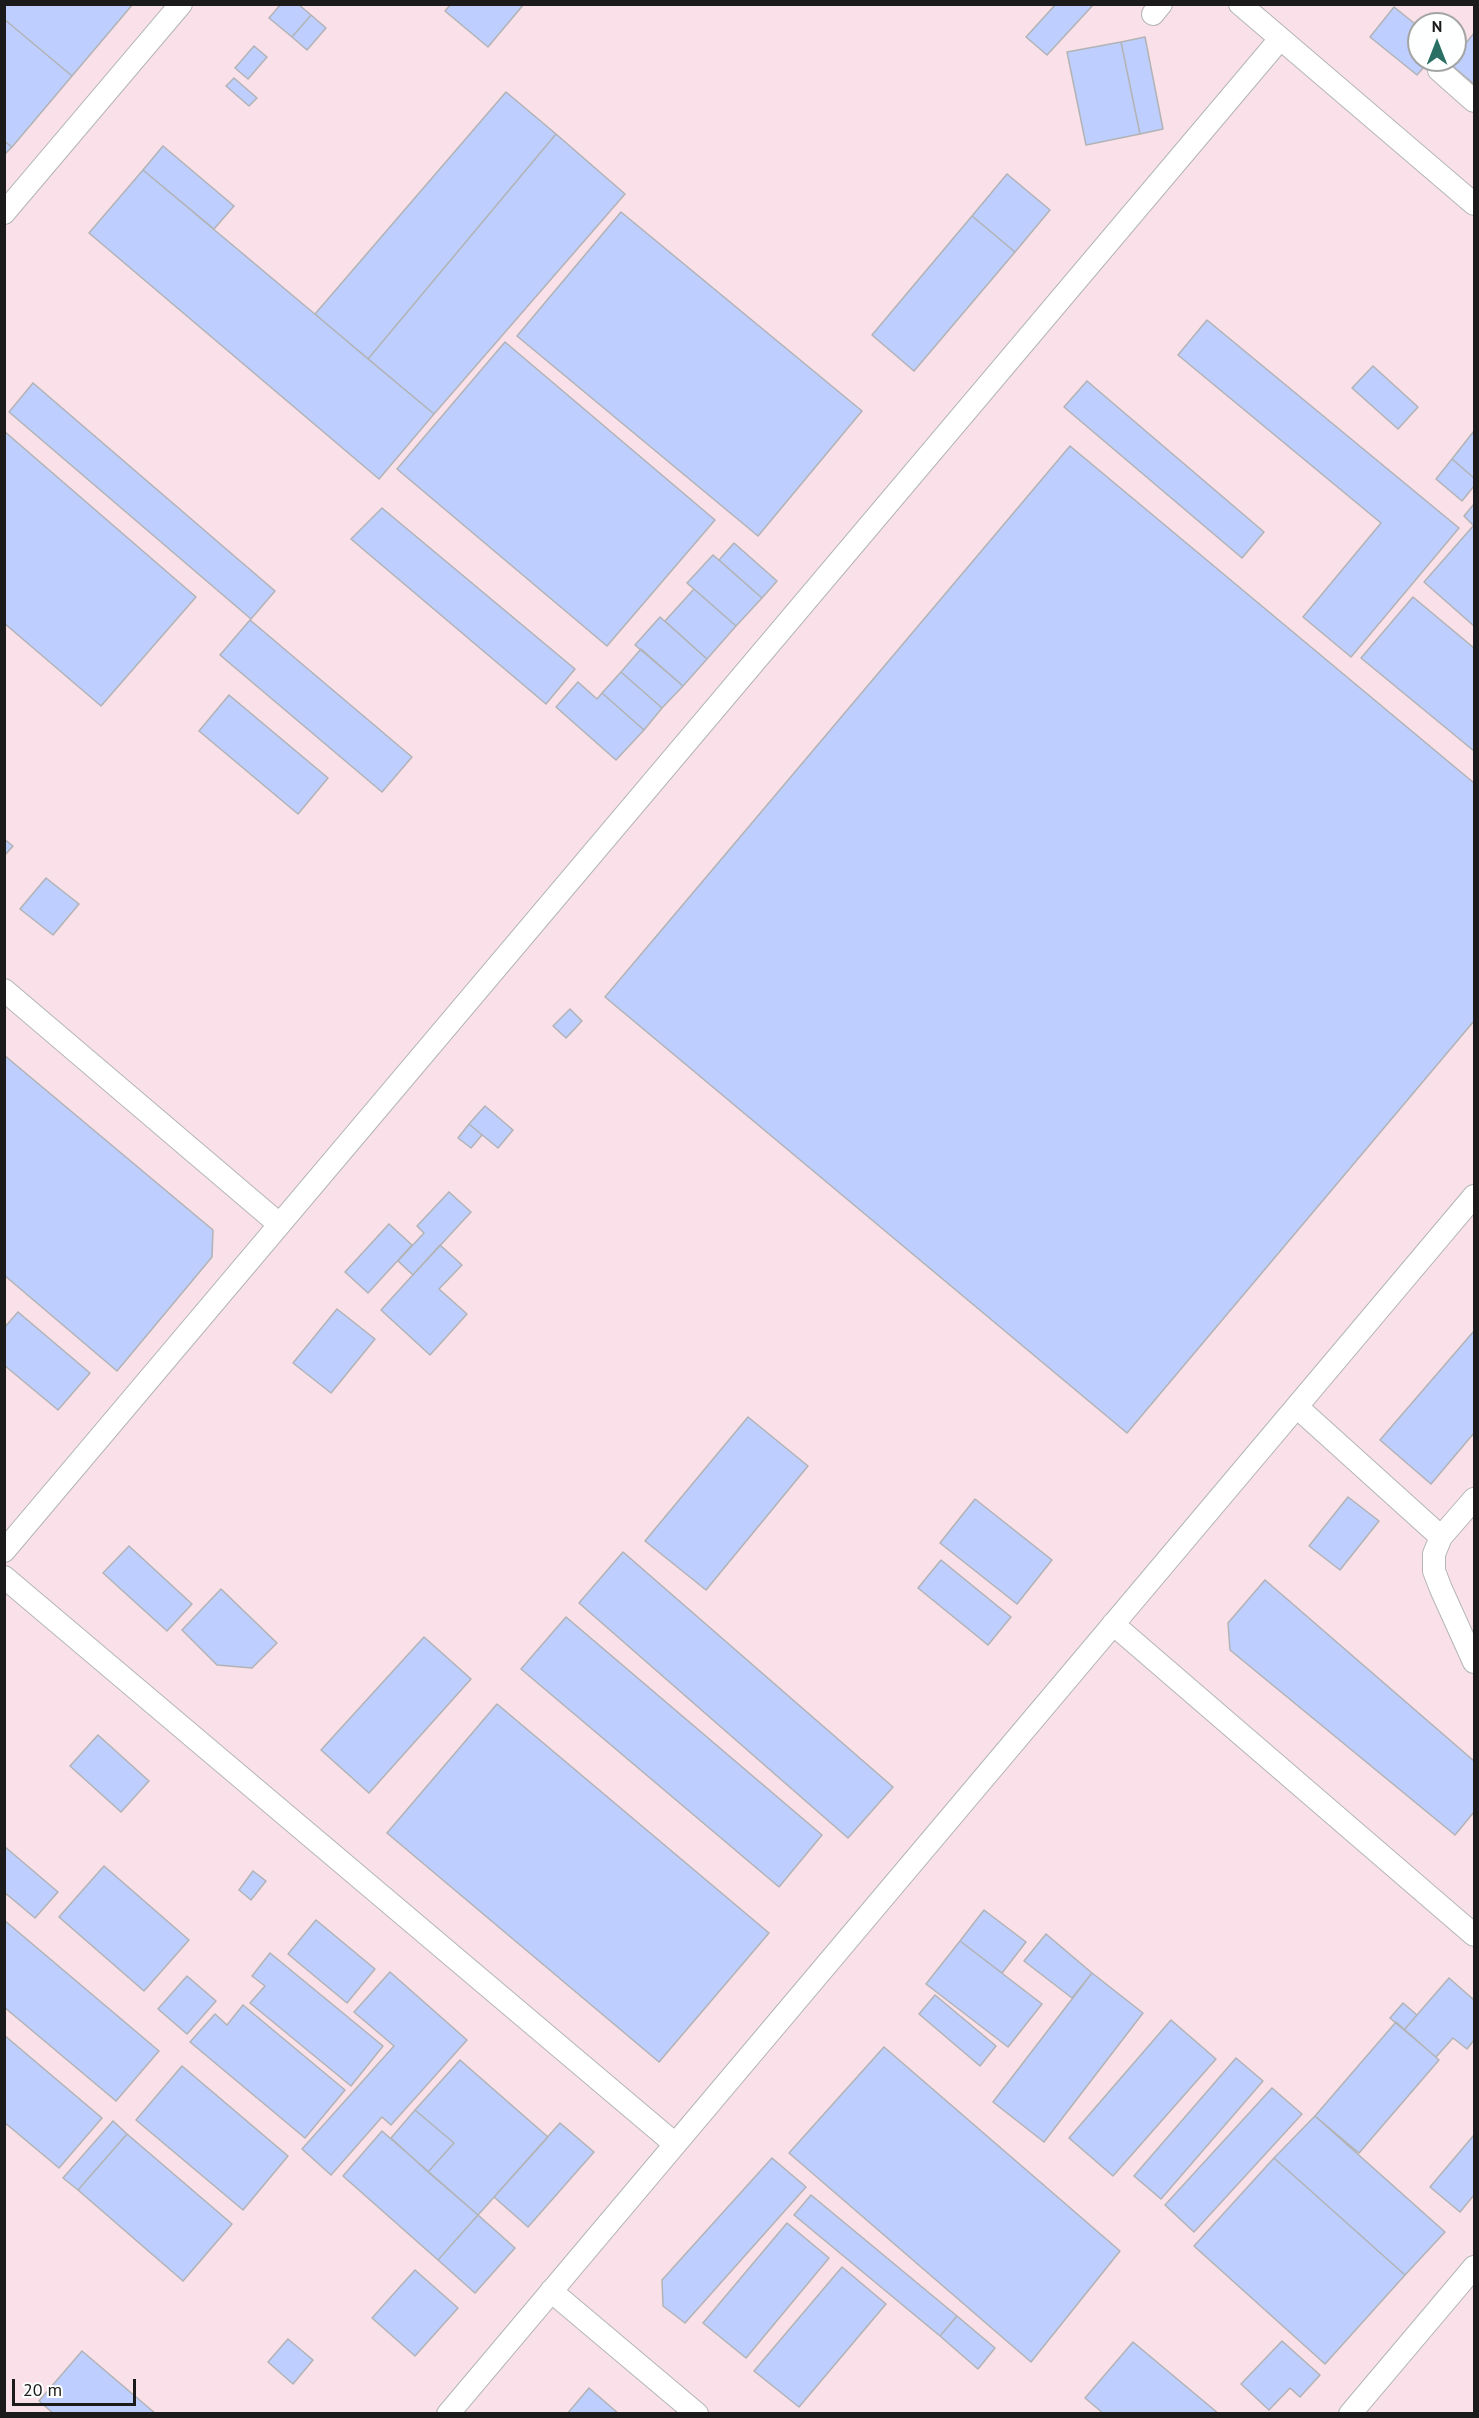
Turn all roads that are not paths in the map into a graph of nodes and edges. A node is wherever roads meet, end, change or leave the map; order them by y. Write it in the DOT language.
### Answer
graph roads {
  1 [pos="181,4"];
  2 [pos="1239,4"];
  3 [pos="1280,39"];
  4 [pos="1441,72"];
  5 [pos="1474,101"];
  6 [pos="1474,204"];
  7 [pos="4,213"];
  8 [pos="4,990"];
  9 [pos="1474,1196"];
  10 [pos="279,1224"];
  11 [pos="1297,1407"];
  12 [pos="1474,1499"];
  13 [pos="1441,1537"];
  14 [pos="4,1551"];
  15 [pos="4,1577"];
  16 [pos="1113,1624"];
  17 [pos="1474,1662"];
  18 [pos="1474,1935"];
  19 [pos="675,2144"];
  20 [pos="1474,2267"];
  21 [pos="551,2291"];
  22 [pos="448,2414"];
  23 [pos="696,2414"];
  24 [pos="1350,2414"];
  1 -- 7 [label="lane"];
  2 -- 3 [label="lane"];
  3 -- 6 [label="lane"];
  3 -- 10 [label="lane"];
  4 -- 5 [label="lane"];
  8 -- 10 [label="lane"];
  9 -- 11 [label="lane"];
  10 -- 14 [label="lane"];
  11 -- 13 [label="lane"];
  11 -- 16 [label="lane"];
  12 -- 13 [label="lane"];
  13 -- 17 [label="lane"];
  15 -- 19 [label="lane"];
  16 -- 18 [label="lane"];
  16 -- 19 [label="lane"];
  19 -- 21 [label="lane"];
  20 -- 24 [label="lane"];
  21 -- 22 [label="lane"];
  21 -- 23 [label="lane"];
}
